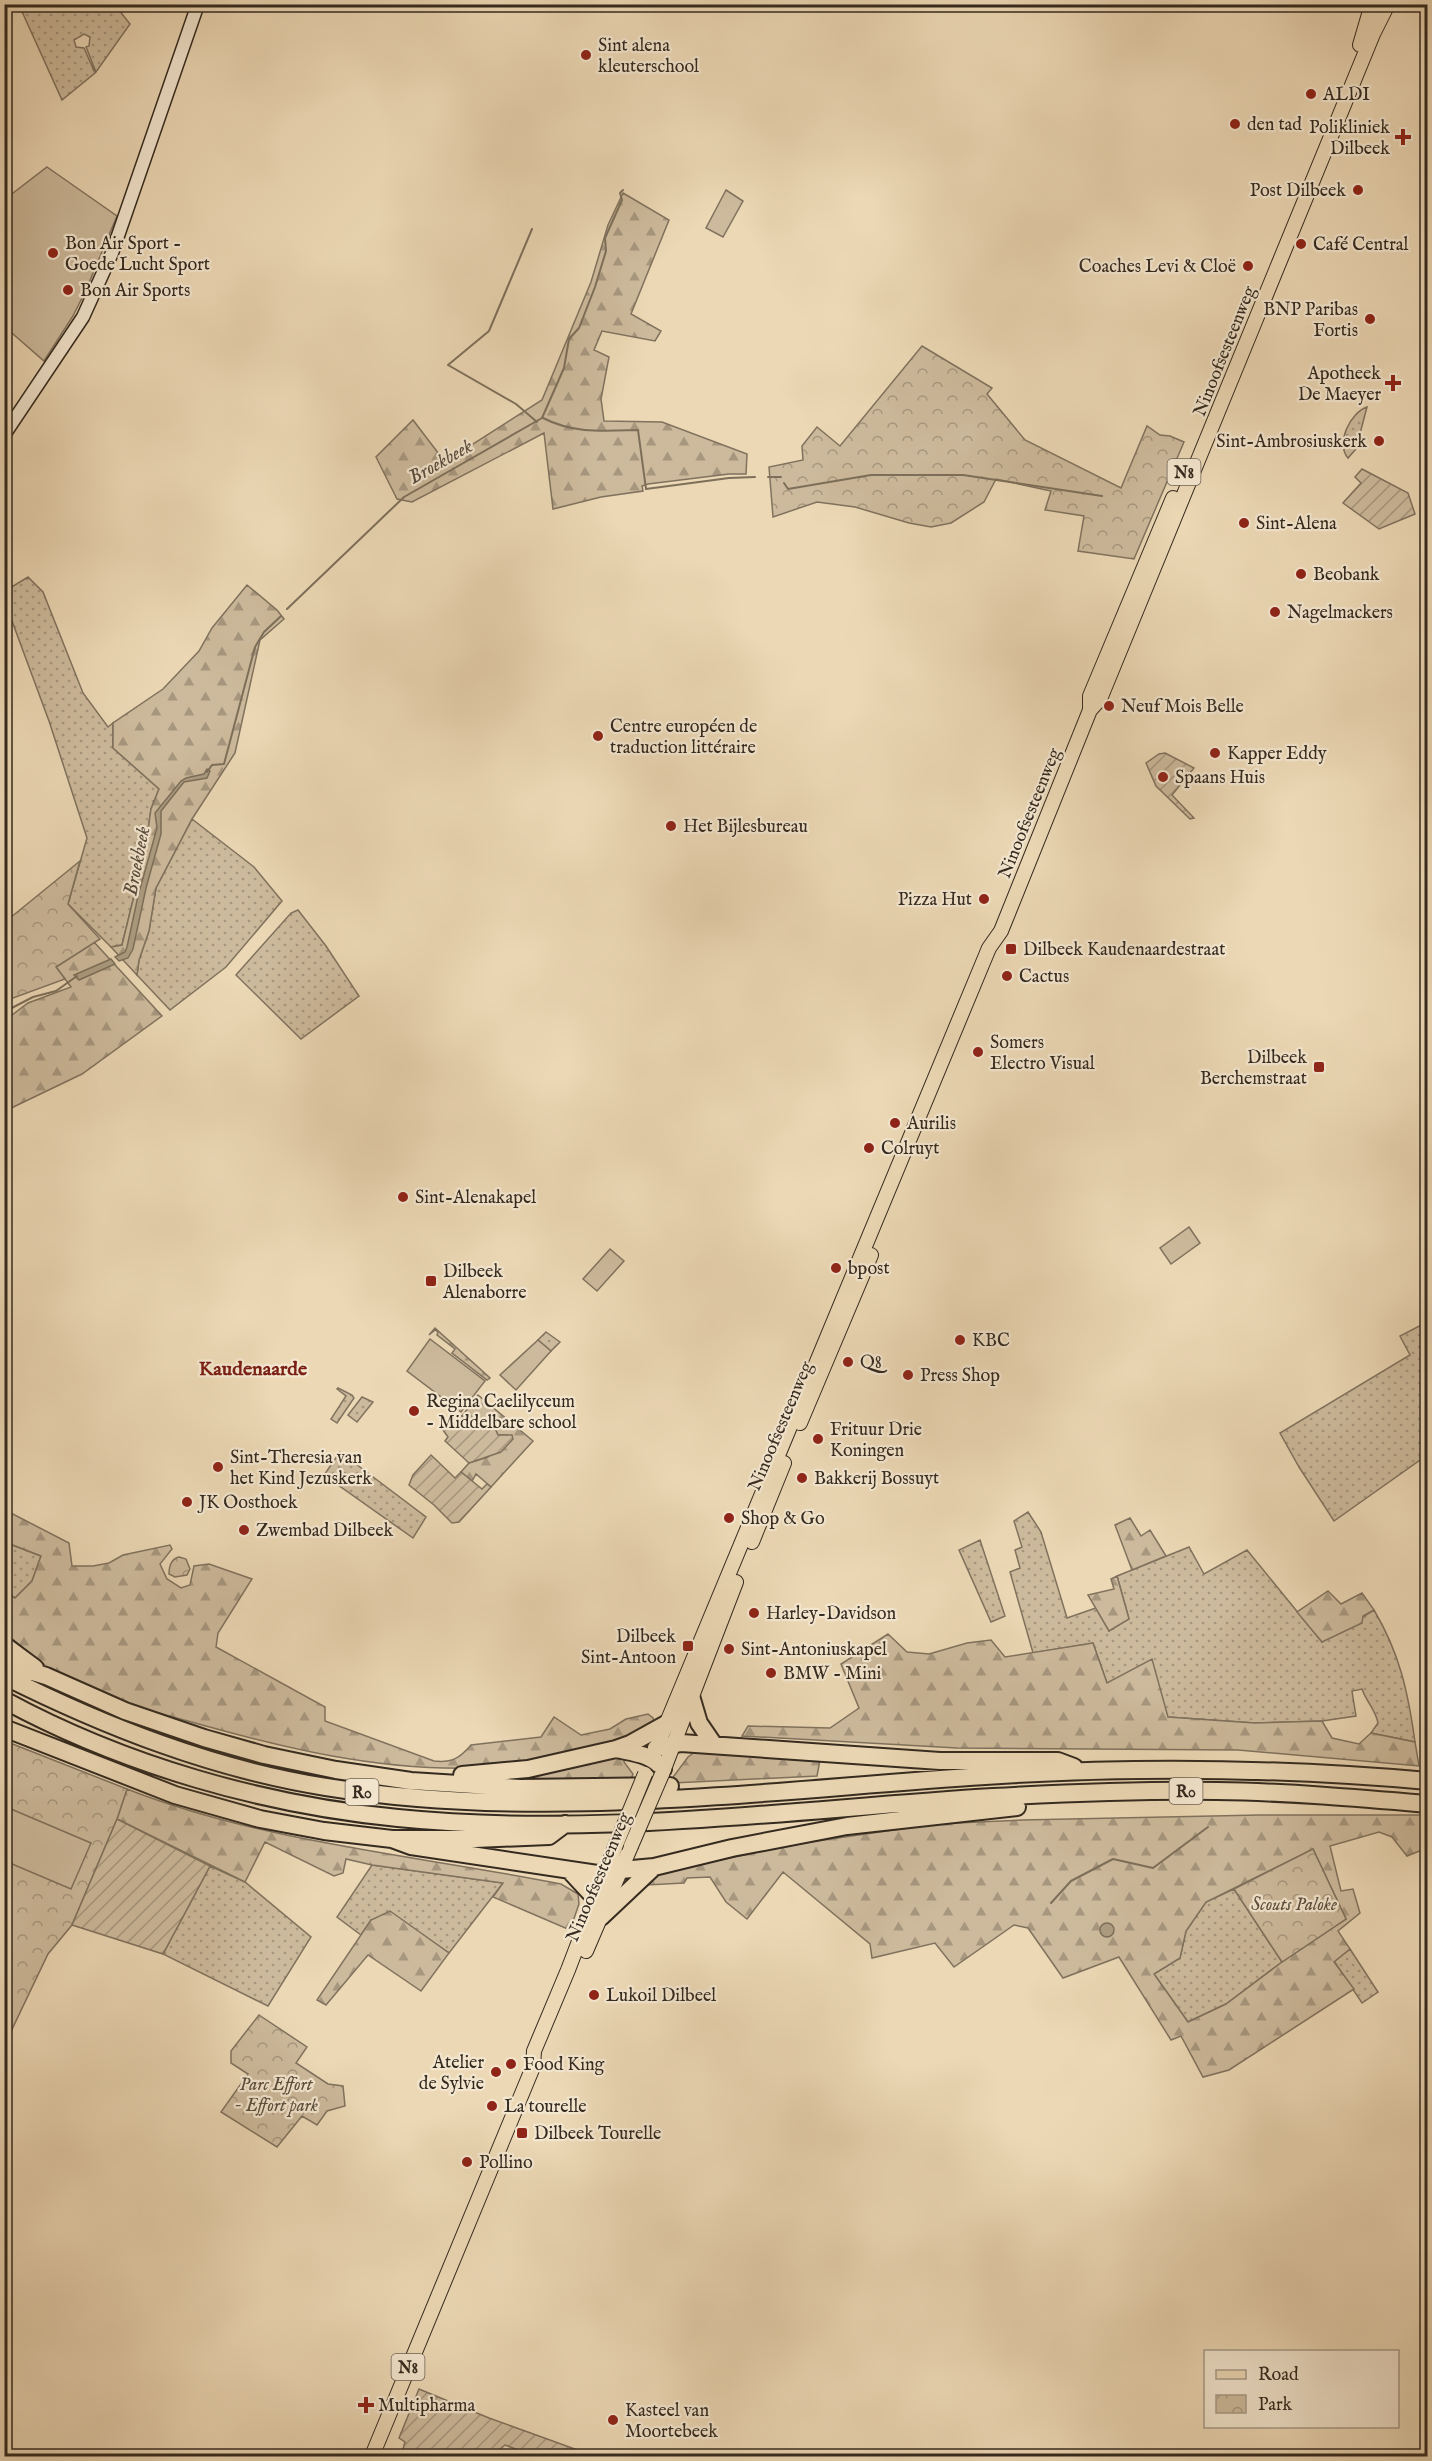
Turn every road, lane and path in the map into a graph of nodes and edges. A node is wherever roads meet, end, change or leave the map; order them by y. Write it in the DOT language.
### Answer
graph roads {
  1 [pos="198,4"];
  2 [pos="1372,4"];
  3 [pos="1388,4"];
  4 [pos="4,435"];
  5 [pos="1090,710"];
  6 [pos="1001,931"];
  7 [pos="4,1645"];
  8 [pos="4,1663"];
  9 [pos="4,1676"];
  10 [pos="46,1676"];
  11 [pos="691,1696"];
  12 [pos="4,1700"];
  13 [pos="4,1718"];
  14 [pos="666,1724"];
  15 [pos="4,1728"];
  16 [pos="674,1743"];
  17 [pos="714,1745"];
  18 [pos="616,1749"];
  19 [pos="65,1752"];
  20 [pos="658,1762"];
  21 [pos="1083,1771"];
  22 [pos="393,1777"];
  23 [pos="1428,1781"];
  24 [pos="739,1794"];
  25 [pos="1041,1795"];
  26 [pos="1428,1804"];
  27 [pos="565,1824"];
  28 [pos="392,1839"];
  29 [pos="612,1863"];
  30 [pos="654,1867"];
  31 [pos="570,1871"];
  32 [pos="595,1898"];
  33 [pos="601,1917"];
  34 [pos="532,2067"];
  35 [pos="372,2457"];
  1 -- 4 [label="main road"];
  2 -- 5 [label="main road, Ninoofsesteenweg / N8"];
  3 -- 5 [label="main road, Ninoofsesteenweg / N8"];
  5 -- 6 [label="main road, Ninoofsesteenweg / N8"];
  6 -- 11 [label="main road, Ninoofsesteenweg / N8"];
  6 -- 14 [label="main road, Ninoofsesteenweg / N8"];
  7 -- 10 [label="highway"];
  8 -- 10 [label="highway"];
  9 -- 24 [label="highway, R0"];
  10 -- 22 [label="highway"];
  11 -- 16 [label="main road, Ninoofsesteenweg / N8"];
  11 -- 17 [label="highway"];
  12 -- 27 [label="highway, R0"];
  13 -- 19 [label="highway"];
  14 -- 18 [label="highway"];
  14 -- 20 [label="main road, Ninoofsesteenweg / N8"];
  15 -- 19 [label="highway"];
  16 -- 17 [label="highway"];
  16 -- 20 [label="highway"];
  17 -- 21 [label="highway"];
  18 -- 20 [label="highway"];
  18 -- 22 [label="highway"];
  19 -- 28 [label="highway"];
  20 -- 29 [label="main road, Ninoofsesteenweg / N8, bridge"];
  20 -- 29 [label="main road, Ninoofsesteenweg / N8, bridge"];
  21 -- 23 [label="highway, R0"];
  21 -- 24 [label="highway, R0"];
  22 -- 24 [label="highway"];
  25 -- 26 [label="highway, R0"];
  25 -- 27 [label="highway, R0"];
  25 -- 30 [label="highway"];
  27 -- 28 [label="highway"];
  28 -- 31 [label="highway"];
  29 -- 30 [label="highway"];
  29 -- 31 [label="highway"];
  29 -- 32 [label="main road, Ninoofsesteenweg / N8"];
  29 -- 33 [label="main road, Ninoofsesteenweg / N8"];
  30 -- 33 [label="highway"];
  31 -- 32 [label="highway"];
  32 -- 34 [label="main road, Ninoofsesteenweg / N8"];
  33 -- 34 [label="main road, Ninoofsesteenweg / N8"];
  34 -- 35 [label="main road, Ninoofsesteenweg / N8"];
}
